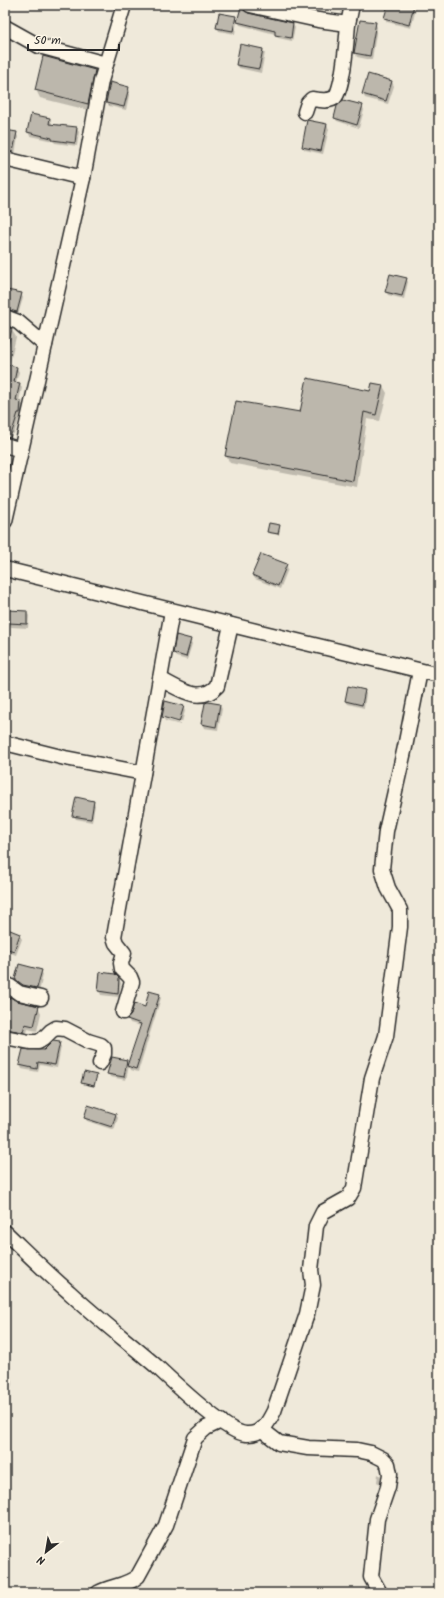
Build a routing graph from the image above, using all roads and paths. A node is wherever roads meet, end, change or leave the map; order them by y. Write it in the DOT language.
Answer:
graph roads {
  1 [pos="124,5"];
  2 [pos="250,5"];
  3 [pos="352,5"];
  4 [pos="348,24"];
  5 [pos="5,27"];
  6 [pos="106,64"];
  7 [pos="305,112"];
  8 [pos="5,159"];
  9 [pos="83,178"];
  10 [pos="5,317"];
  11 [pos="45,345"];
  12 [pos="5,445"];
  13 [pos="21,450"];
  14 [pos="5,520"];
  15 [pos="5,569"];
  16 [pos="172,610"];
  17 [pos="231,625"];
  18 [pos="420,671"];
  19 [pos="439,675"];
  20 [pos="160,679"];
  21 [pos="5,744"];
  22 [pos="143,773"];
  23 [pos="5,983"];
  24 [pos="41,998"];
  25 [pos="124,1012"];
  26 [pos="5,1037"];
  27 [pos="100,1063"];
  28 [pos="5,1232"];
  29 [pos="221,1421"];
  30 [pos="261,1429"];
  31 [pos="98,1593"];
  32 [pos="380,1593"];
  1 -- 6 [label="street"];
  2 -- 4 [label="street"];
  3 -- 4 [label="street"];
  4 -- 7 [label="street"];
  5 -- 6 [label="street"];
  6 -- 9 [label="street"];
  8 -- 9 [label="street"];
  9 -- 11 [label="street"];
  10 -- 11 [label="street"];
  11 -- 13 [label="street"];
  12 -- 13 [label="street"];
  13 -- 14 [label="street"];
  15 -- 16 [label="street"];
  16 -- 17 [label="street"];
  16 -- 20 [label="street"];
  17 -- 18 [label="street"];
  17 -- 20 [label="street"];
  18 -- 19 [label="street"];
  18 -- 30 [label="street"];
  20 -- 22 [label="street"];
  21 -- 22 [label="street"];
  22 -- 25 [label="street"];
  23 -- 24 [label="street"];
  26 -- 27 [label="street"];
  28 -- 29 [label="street"];
  29 -- 30 [label="street"];
  29 -- 31 [label="street"];
  30 -- 32 [label="street"];
}
